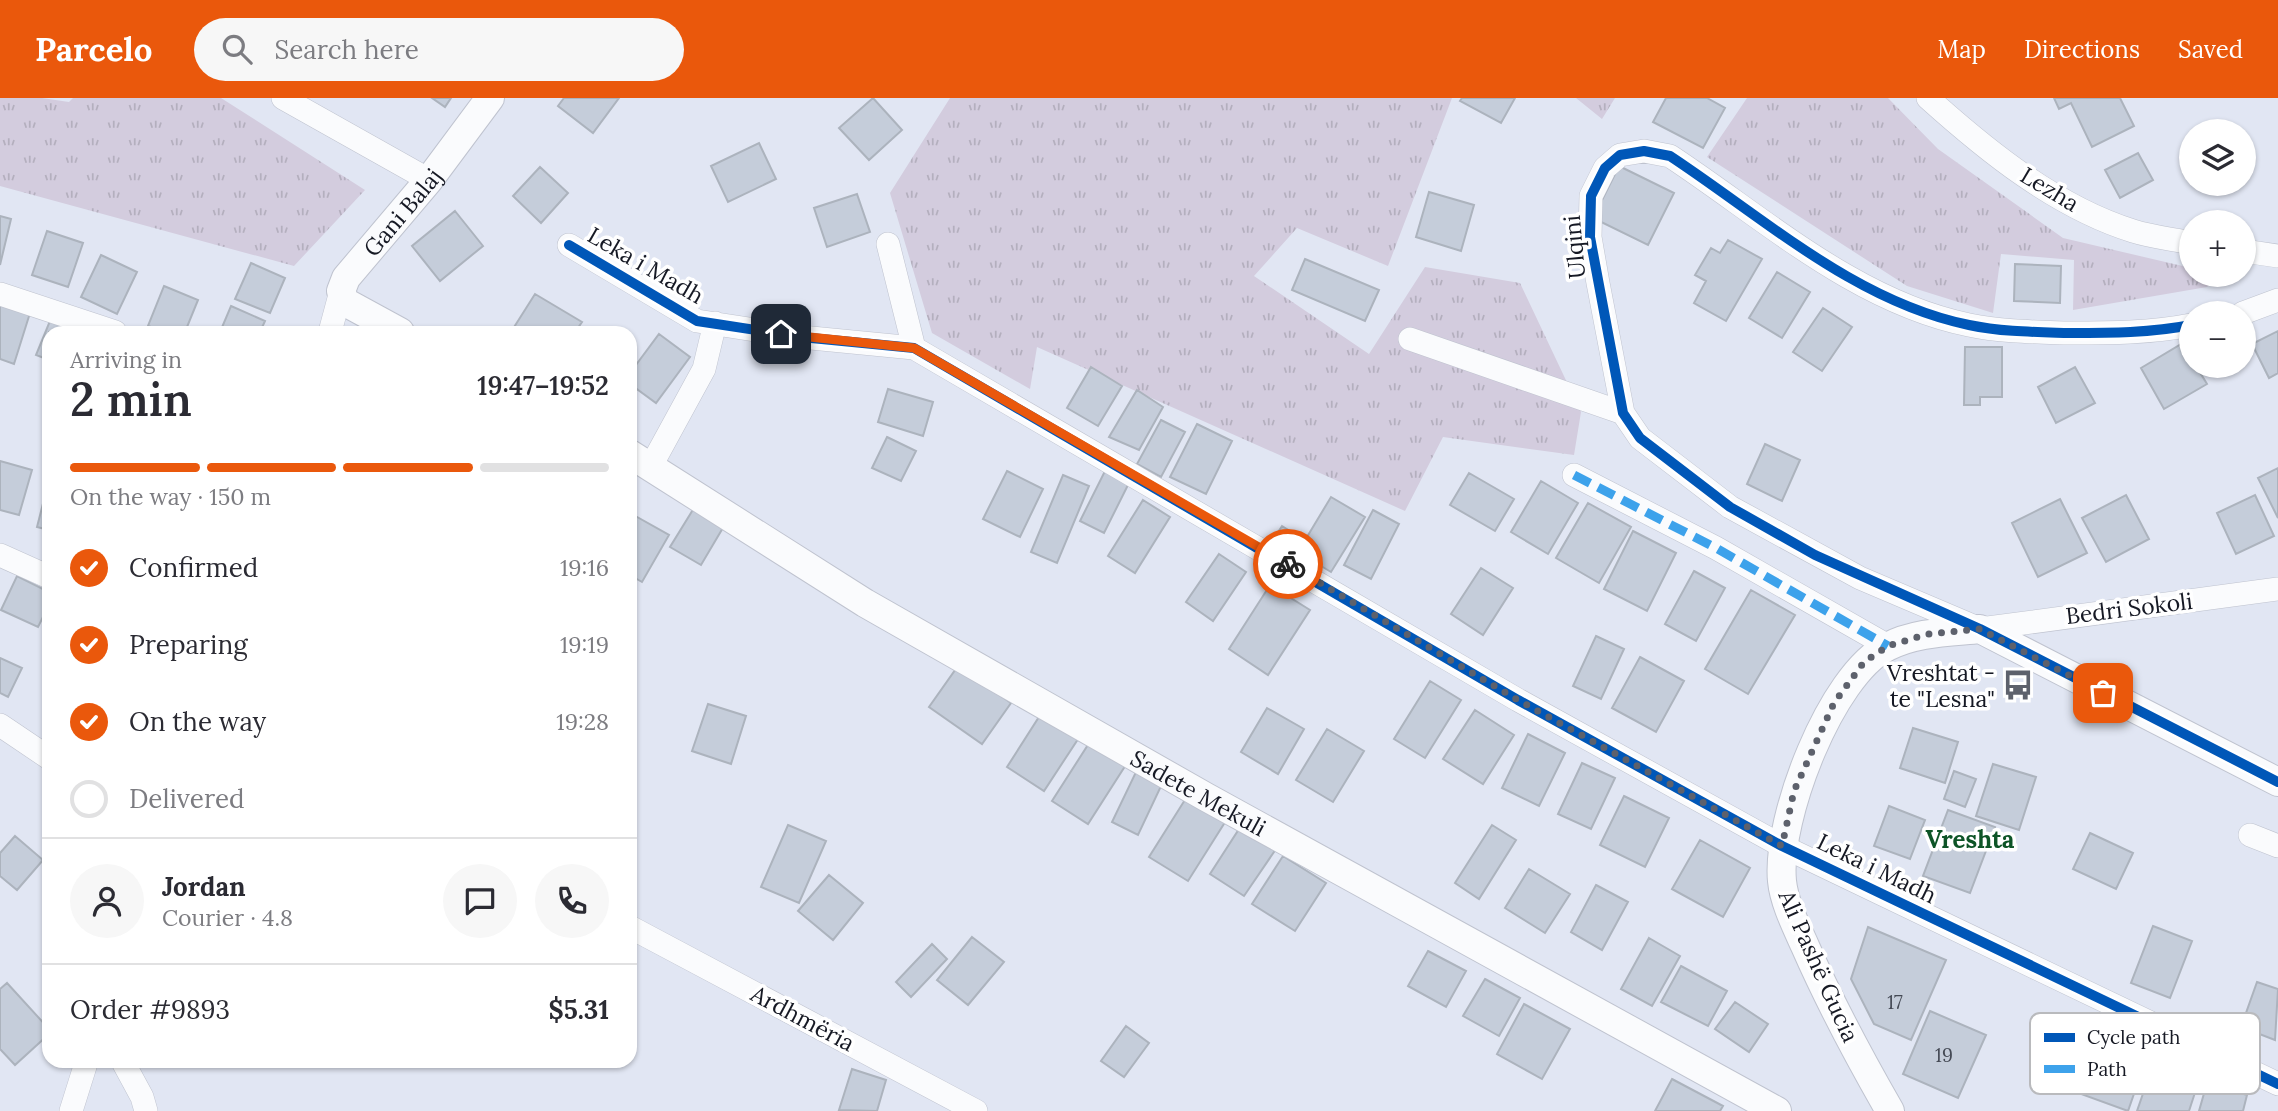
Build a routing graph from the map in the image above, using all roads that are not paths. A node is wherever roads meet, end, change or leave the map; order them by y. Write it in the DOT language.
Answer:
graph roads {
  1 [pos="283,98"];
  2 [pos="490,98"];
  3 [pos="1928,98"];
  4 [pos="429,180"];
  5 [pos="2179,241"];
  6 [pos="888,244"];
  7 [pos="569,245"];
  8 [pos="2256,254"];
  9 [pos="2275,258"];
  10 [pos="341,291"];
  11 [pos="0,294"];
  12 [pos="2278,300"];
  13 [pos="2256,308"];
  14 [pos="715,323"];
  15 [pos="92,326"];
  16 [pos="332,326"];
  17 [pos="389,326"];
  18 [pos="2179,326"];
  19 [pos="1410,339"];
  20 [pos="914,348"];
  21 [pos="1623,412"];
  22 [pos="641,460"];
  23 [pos="1574,475"];
  24 [pos="0,555"];
  25 [pos="42,574"];
  26 [pos="2278,589"];
  27 [pos="1980,629"];
  28 [pos="1888,646"];
  29 [pos="0,725"];
  30 [pos="42,753"];
  31 [pos="2278,782"];
  32 [pos="2250,835"];
  33 [pos="1782,846"];
  34 [pos="2278,846"];
  35 [pos="637,931"];
  36 [pos="2130,1013"];
  37 [pos="85,1068"];
  38 [pos="126,1068"];
  39 [pos="2260,1075"];
  40 [pos="2278,1084"];
  41 [pos="71,1111"];
  42 [pos="146,1111"];
  43 [pos="976,1111"];
  44 [pos="1777,1111"];
  45 [pos="1890,1111"];
  1 -- 4 [label="street"];
  2 -- 4 [label="street, Gani Balaj"];
  3 -- 5 [label="street, Lezha"];
  4 -- 10 [label="street, Gani Balaj"];
  6 -- 20 [label="street"];
  7 -- 14 [label="street, Leka i Madh"];
  8 -- 9 [label="street"];
  10 -- 16 [label="street, Gani Balaj"];
  10 -- 17 [label="street"];
  11 -- 15 [label="street"];
  12 -- 13 [label="street"];
  14 -- 20 [label="street, Leka i Madh"];
  14 -- 22 [label="street, Leka i Madh"];
  18 -- 21 [label="street, Ulqini"];
  19 -- 21 [label="street"];
  20 -- 33 [label="street, Leka i Madh"];
  21 -- 27 [label="street, Ulqini"];
  22 -- 44 [label="street, Sadete Mekuli"];
  23 -- 28 [label="street"];
  24 -- 25 [label="street"];
  26 -- 27 [label="street, Bedri Sokoli"];
  27 -- 28 [label="street, Ali Pashë Gucia"];
  27 -- 31 [label="street"];
  28 -- 33 [label="street, Ali Pashë Gucia"];
  29 -- 30 [label="street"];
  32 -- 34 [label="street"];
  33 -- 36 [label="street, Leka i Madh"];
  33 -- 45 [label="street, Ali Pashë Gucia"];
  35 -- 43 [label="street, Ardhmëria"];
  37 -- 41 [label="street"];
  38 -- 42 [label="street"];
  39 -- 40 [label="street, Leka i Madh"];
}
